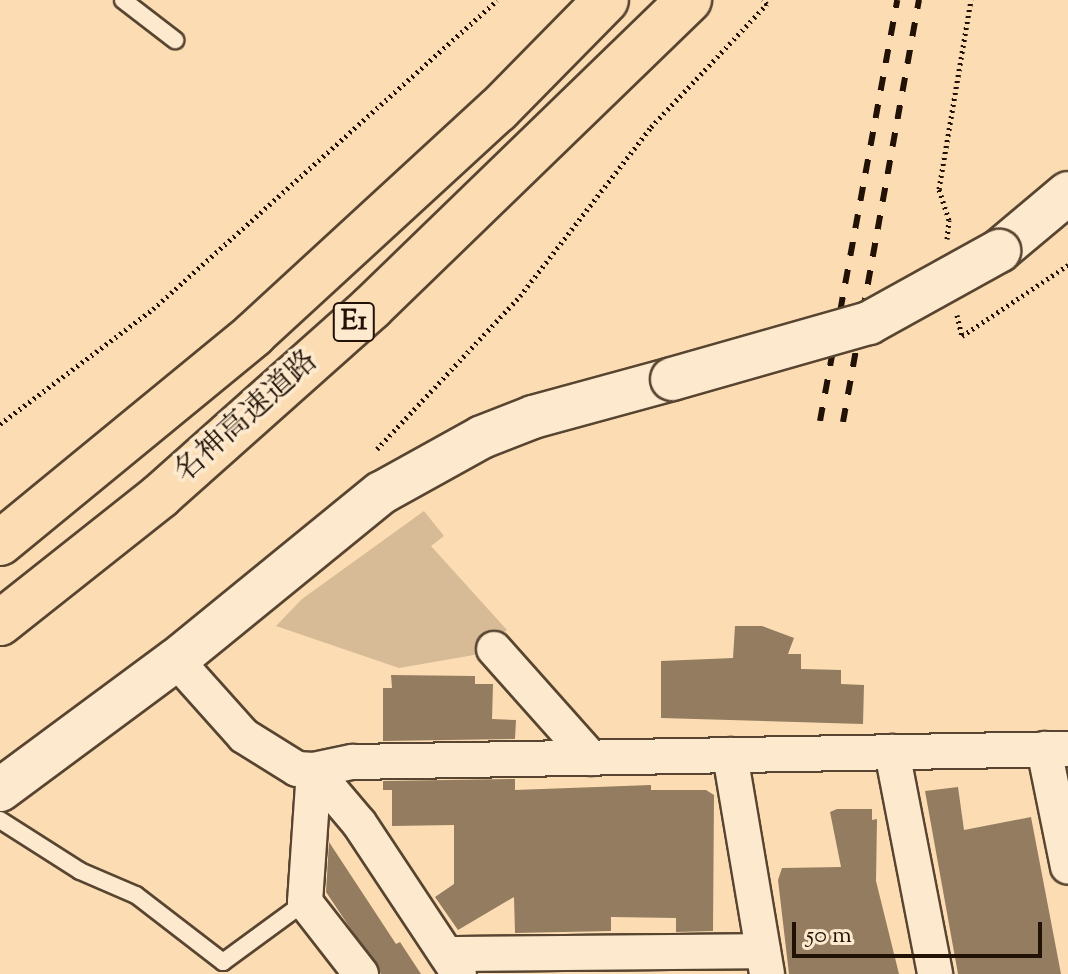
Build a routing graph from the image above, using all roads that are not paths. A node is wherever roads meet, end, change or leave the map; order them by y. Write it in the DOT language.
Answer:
graph roads {
  1 [pos="123,0"];
  2 [pos="606,0"];
  3 [pos="689,0"];
  4 [pos="175,40"];
  5 [pos="1068,193"];
  6 [pos="0,543"];
  7 [pos="0,623"];
  8 [pos="494,649"];
  9 [pos="176,660"];
  10 [pos="1056,749"];
  11 [pos="892,752"];
  12 [pos="730,755"];
  13 [pos="591,758"];
  14 [pos="314,770"];
  15 [pos="0,790"];
  16 [pos="0,820"];
  17 [pos="1068,867"];
  18 [pos="305,902"];
  19 [pos="765,962"];
  20 [pos="453,964"];
  21 [pos="361,974"];
  22 [pos="935,974"];
  1 -- 4 [label="lane"];
  2 -- 6 [label="highway, 名神高速道路 / E1"];
  3 -- 7 [label="highway, 名神高速道路 / E1"];
  5 -- 9 [label="street, bridge"];
  8 -- 13 [label="street"];
  9 -- 14 [label="street"];
  9 -- 15 [label="street"];
  10 -- 11 [label="street"];
  10 -- 17 [label="street"];
  11 -- 12 [label="street"];
  11 -- 22 [label="street"];
  12 -- 13 [label="street"];
  12 -- 19 [label="street"];
  13 -- 14 [label="street"];
  14 -- 18 [label="street"];
  14 -- 20 [label="street"];
  16 -- 18 [label="lane"];
  18 -- 21 [label="street"];
  19 -- 20 [label="street"];
}
